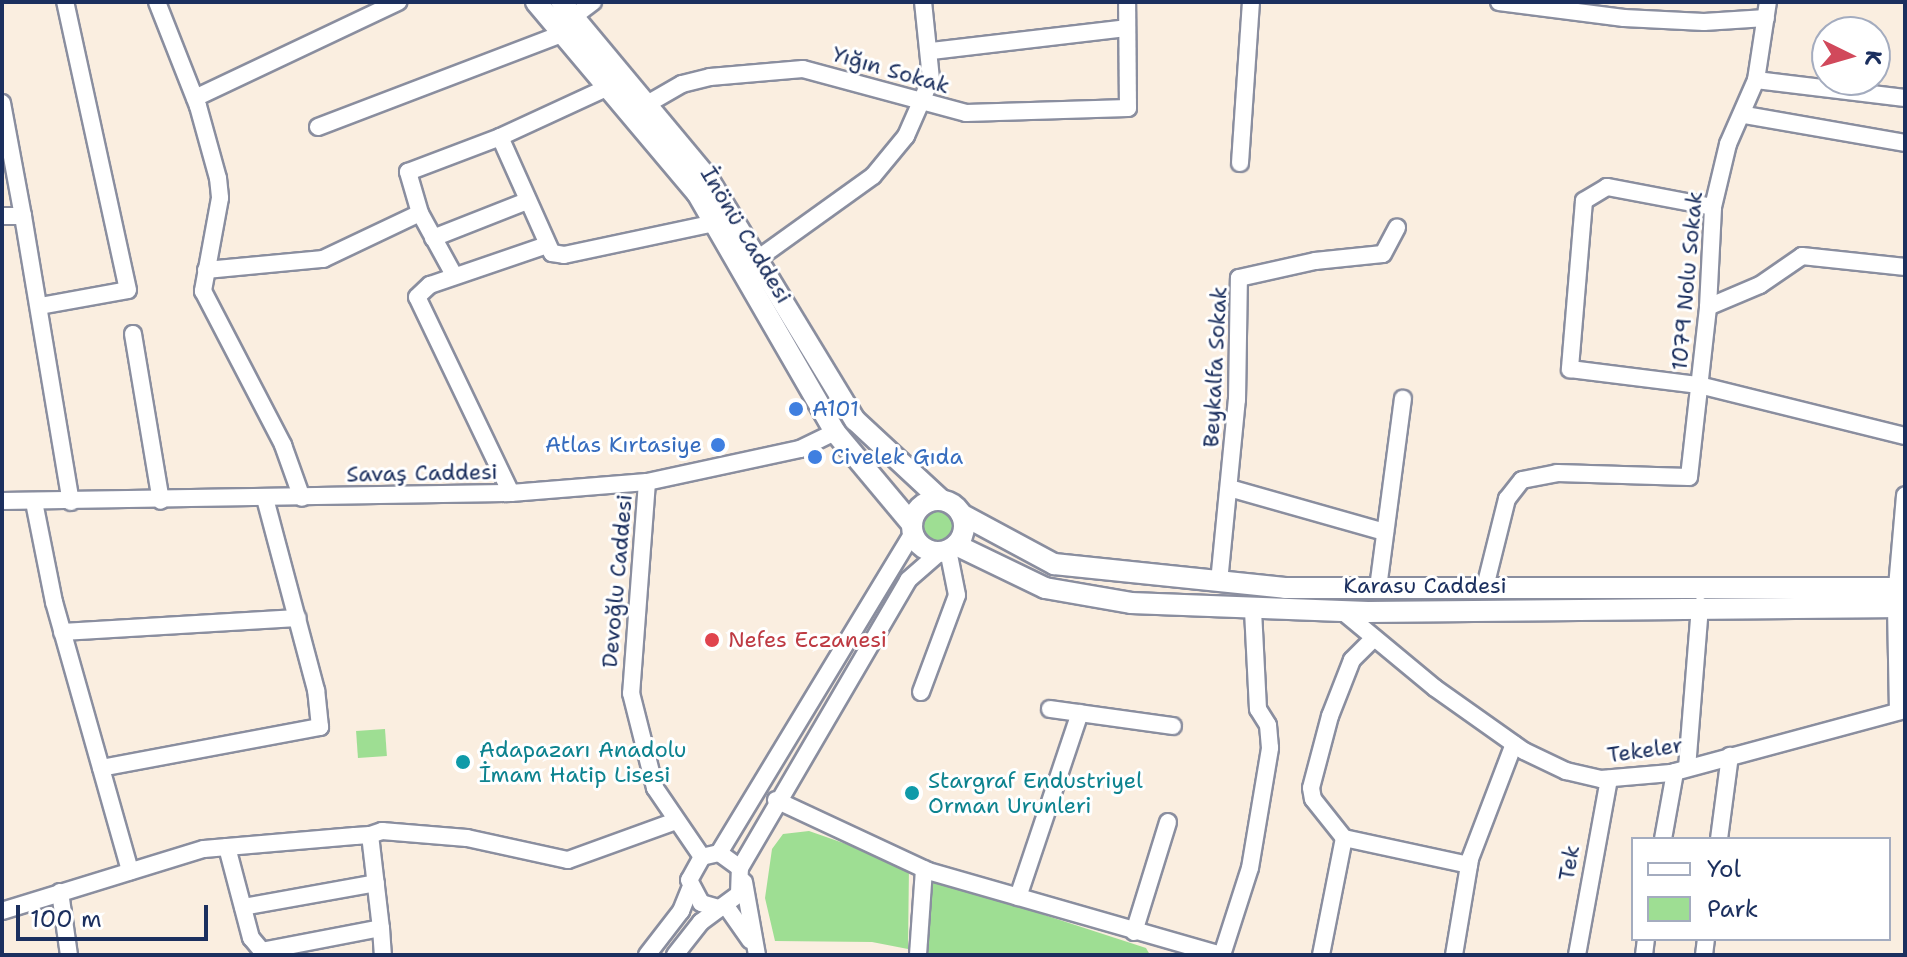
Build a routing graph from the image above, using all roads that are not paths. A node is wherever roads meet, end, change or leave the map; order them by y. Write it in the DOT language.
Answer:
graph roads {
  1 [pos="65,2"];
  2 [pos="157,2"];
  3 [pos="398,2"];
  4 [pos="536,2"];
  5 [pos="593,2"];
  6 [pos="923,2"];
  7 [pos="1127,2"];
  8 [pos="1251,2"];
  9 [pos="1499,2"];
  10 [pos="567,9"];
  11 [pos="1767,10"];
  12 [pos="1127,28"];
  13 [pos="559,35"];
  14 [pos="931,51"];
  15 [pos="1756,80"];
  16 [pos="606,88"];
  17 [pos="195,98"];
  18 [pos="1905,98"];
  19 [pos="922,102"];
  20 [pos="2,103"];
  21 [pos="649,103"];
  22 [pos="1745,115"];
  23 [pos="318,127"];
  24 [pos="500,137"];
  25 [pos="1905,143"];
  26 [pos="1240,163"];
  27 [pos="527,201"];
  28 [pos="1713,207"];
  29 [pos="420,213"];
  30 [pos="2,216"];
  31 [pos="23,216"];
  32 [pos="715,223"];
  33 [pos="1397,228"];
  34 [pos="433,238"];
  35 [pos="547,245"];
  36 [pos="756,260"];
  37 [pos="1905,267"];
  38 [pos="206,270"];
  39 [pos="454,275"];
  40 [pos="40,306"];
  41 [pos="1708,307"];
  42 [pos="133,334"];
  43 [pos="1699,385"];
  44 [pos="1403,399"];
  45 [pos="835,432"];
  46 [pos="1905,436"];
  47 [pos="647,482"];
  48 [pos="1229,488"];
  49 [pos="511,493"];
  50 [pos="1905,495"];
  51 [pos="265,498"];
  52 [pos="302,498"];
  53 [pos="941,500"];
  54 [pos="2,501"];
  55 [pos="161,501"];
  56 [pos="34,502"];
  57 [pos="71,502"];
  58 [pos="961,514"];
  59 [pos="913,528"];
  60 [pos="1385,532"];
  61 [pos="948,549"];
  62 [pos="1219,582"];
  63 [pos="1485,587"];
  64 [pos="1378,588"];
  65 [pos="1901,597"];
  66 [pos="1700,606"];
  67 [pos="1253,609"];
  68 [pos="1341,610"];
  69 [pos="298,618"];
  70 [pos="62,632"];
  71 [pos="1373,639"];
  72 [pos="921,692"];
  73 [pos="1050,709"];
  74 [pos="1902,710"];
  75 [pos="1080,713"];
  76 [pos="1173,726"];
  77 [pos="1514,744"];
  78 [pos="1730,756"];
  79 [pos="101,768"];
  80 [pos="1681,770"];
  81 [pos="1609,779"];
  82 [pos="776,800"];
  83 [pos="676,821"];
  84 [pos="1168,822"];
  85 [pos="370,835"];
  86 [pos="1664,837"];
  87 [pos="1719,837"];
  88 [pos="1344,838"];
  89 [pos="227,847"];
  90 [pos="719,853"];
  91 [pos="702,857"];
  92 [pos="1469,865"];
  93 [pos="924,869"];
  94 [pos="130,871"];
  95 [pos="741,872"];
  96 [pos="376,883"];
  97 [pos="690,889"];
  98 [pos="60,892"];
  99 [pos="1018,897"];
  100 [pos="243,907"];
  101 [pos="722,907"];
  102 [pos="2,911"];
  103 [pos="381,928"];
  104 [pos="1134,932"];
  105 [pos="1172,949"];
  106 [pos="757,954"];
  107 [pos="69,955"];
  108 [pos="383,955"];
  109 [pos="647,955"];
  110 [pos="675,955"];
  111 [pos="918,955"];
  112 [pos="1221,955"];
  113 [pos="1321,955"];
  114 [pos="1454,955"];
  115 [pos="1577,955"];
  1 -- 40 [label="street"];
  2 -- 17 [label="street"];
  3 -- 17 [label="street"];
  4 -- 13 [label="main road, İnönü Caddesi"];
  5 -- 10 [label="street"];
  6 -- 14 [label="street"];
  7 -- 12 [label="street"];
  8 -- 26 [label="street"];
  9 -- 11 [label="street"];
  10 -- 21 [label="main road, İnönü Caddesi"];
  11 -- 15 [label="street, 1079 Nolu Sokak"];
  12 -- 14 [label="street"];
  12 -- 19 [label="street, Yığın Sokak"];
  13 -- 16 [label="main road, İnönü Caddesi"];
  13 -- 23 [label="street"];
  14 -- 19 [label="street"];
  15 -- 18 [label="street"];
  15 -- 22 [label="street, 1079 Nolu Sokak"];
  16 -- 24 [label="street"];
  16 -- 32 [label="main road, İnönü Caddesi"];
  17 -- 38 [label="street"];
  19 -- 21 [label="street, Yığın Sokak"];
  19 -- 36 [label="street"];
  20 -- 31 [label="street"];
  21 -- 36 [label="main road, İnönü Caddesi"];
  22 -- 25 [label="street"];
  22 -- 28 [label="street, 1079 Nolu Sokak"];
  24 -- 27 [label="street"];
  24 -- 29 [label="street"];
  27 -- 34 [label="street"];
  27 -- 35 [label="street"];
  28 -- 41 [label="street, 1079 Nolu Sokak"];
  28 -- 43 [label="street"];
  29 -- 34 [label="street"];
  29 -- 38 [label="street"];
  30 -- 31 [label="street"];
  31 -- 40 [label="street"];
  32 -- 35 [label="street"];
  32 -- 45 [label="main road, İnönü Caddesi"];
  33 -- 48 [label="street, Beykalfa Sokak"];
  34 -- 39 [label="street"];
  35 -- 39 [label="street"];
  36 -- 53 [label="main road, İnönü Caddesi"];
  37 -- 41 [label="street"];
  38 -- 52 [label="street"];
  39 -- 49 [label="street"];
  40 -- 57 [label="street"];
  41 -- 43 [label="street, 1079 Nolu Sokak"];
  42 -- 55 [label="street"];
  43 -- 46 [label="street"];
  43 -- 63 [label="street, 1079 Nolu Sokak"];
  44 -- 60 [label="street"];
  45 -- 47 [label="street, Savaş Caddesi"];
  45 -- 59 [label="main road"];
  47 -- 49 [label="street, Savaş Caddesi"];
  47 -- 83 [label="street, Devoğlu Caddesi"];
  48 -- 60 [label="street"];
  48 -- 62 [label="street, Beykalfa Sokak"];
  49 -- 52 [label="street, Savaş Caddesi"];
  50 -- 65 [label="street"];
  51 -- 52 [label="street, Savaş Caddesi"];
  51 -- 55 [label="street, Savaş Caddesi"];
  51 -- 69 [label="street"];
  53 -- 58 [label="main road"];
  53 -- 59 [label="main road"];
  54 -- 56 [label="street, Savaş Caddesi"];
  55 -- 57 [label="street, Savaş Caddesi"];
  56 -- 57 [label="street, Savaş Caddesi"];
  56 -- 70 [label="street"];
  58 -- 61 [label="main road"];
  58 -- 62 [label="main road, Karasu Caddesi"];
  59 -- 61 [label="main road"];
  59 -- 90 [label="street"];
  60 -- 64 [label="street"];
  61 -- 67 [label="main road, Karasu Caddesi"];
  61 -- 72 [label="street"];
  61 -- 82 [label="street"];
  62 -- 64 [label="main road, Karasu Caddesi"];
  63 -- 64 [label="main road, Karasu Caddesi"];
  63 -- 65 [label="main road, Karasu Caddesi"];
  65 -- 66 [label="main road, Karasu Caddesi"];
  65 -- 74 [label="street"];
  66 -- 68 [label="main road, Karasu Caddesi"];
  66 -- 80 [label="street"];
  67 -- 68 [label="main road, Karasu Caddesi"];
  67 -- 112 [label="street"];
  68 -- 71 [label="street, Tekeler"];
  69 -- 70 [label="street"];
  69 -- 79 [label="street"];
  70 -- 79 [label="street"];
  71 -- 77 [label="street, Tekeler"];
  71 -- 88 [label="street"];
  73 -- 75 [label="street"];
  74 -- 78 [label="street, Tekeler"];
  75 -- 76 [label="street"];
  75 -- 99 [label="street"];
  77 -- 81 [label="street, Tekeler"];
  77 -- 92 [label="street"];
  78 -- 80 [label="street, Tekeler"];
  78 -- 87 [label="street"];
  79 -- 94 [label="street"];
  80 -- 81 [label="street, Tekeler"];
  80 -- 86 [label="street"];
  81 -- 115 [label="street, Tek"];
  82 -- 93 [label="street"];
  82 -- 95 [label="street"];
  83 -- 85 [label="street"];
  83 -- 91 [label="street, Devoğlu Caddesi"];
  84 -- 104 [label="street"];
  85 -- 89 [label="street"];
  85 -- 96 [label="street"];
  88 -- 92 [label="street"];
  88 -- 113 [label="street"];
  89 -- 94 [label="street"];
  89 -- 100 [label="street"];
  90 -- 91 [label="street"];
  90 -- 95 [label="street"];
  91 -- 97 [label="street"];
  92 -- 114 [label="street"];
  93 -- 99 [label="street"];
  93 -- 111 [label="street"];
  94 -- 98 [label="street"];
  95 -- 101 [label="street"];
  95 -- 106 [label="street"];
  96 -- 100 [label="street"];
  96 -- 103 [label="street"];
  97 -- 101 [label="street"];
  97 -- 109 [label="street"];
  98 -- 102 [label="street"];
  98 -- 107 [label="street"];
  99 -- 104 [label="street"];
  100 -- 103 [label="street"];
  101 -- 106 [label="street"];
  101 -- 110 [label="street"];
  103 -- 108 [label="street"];
  104 -- 105 [label="street"];
  105 -- 112 [label="street"];
}
